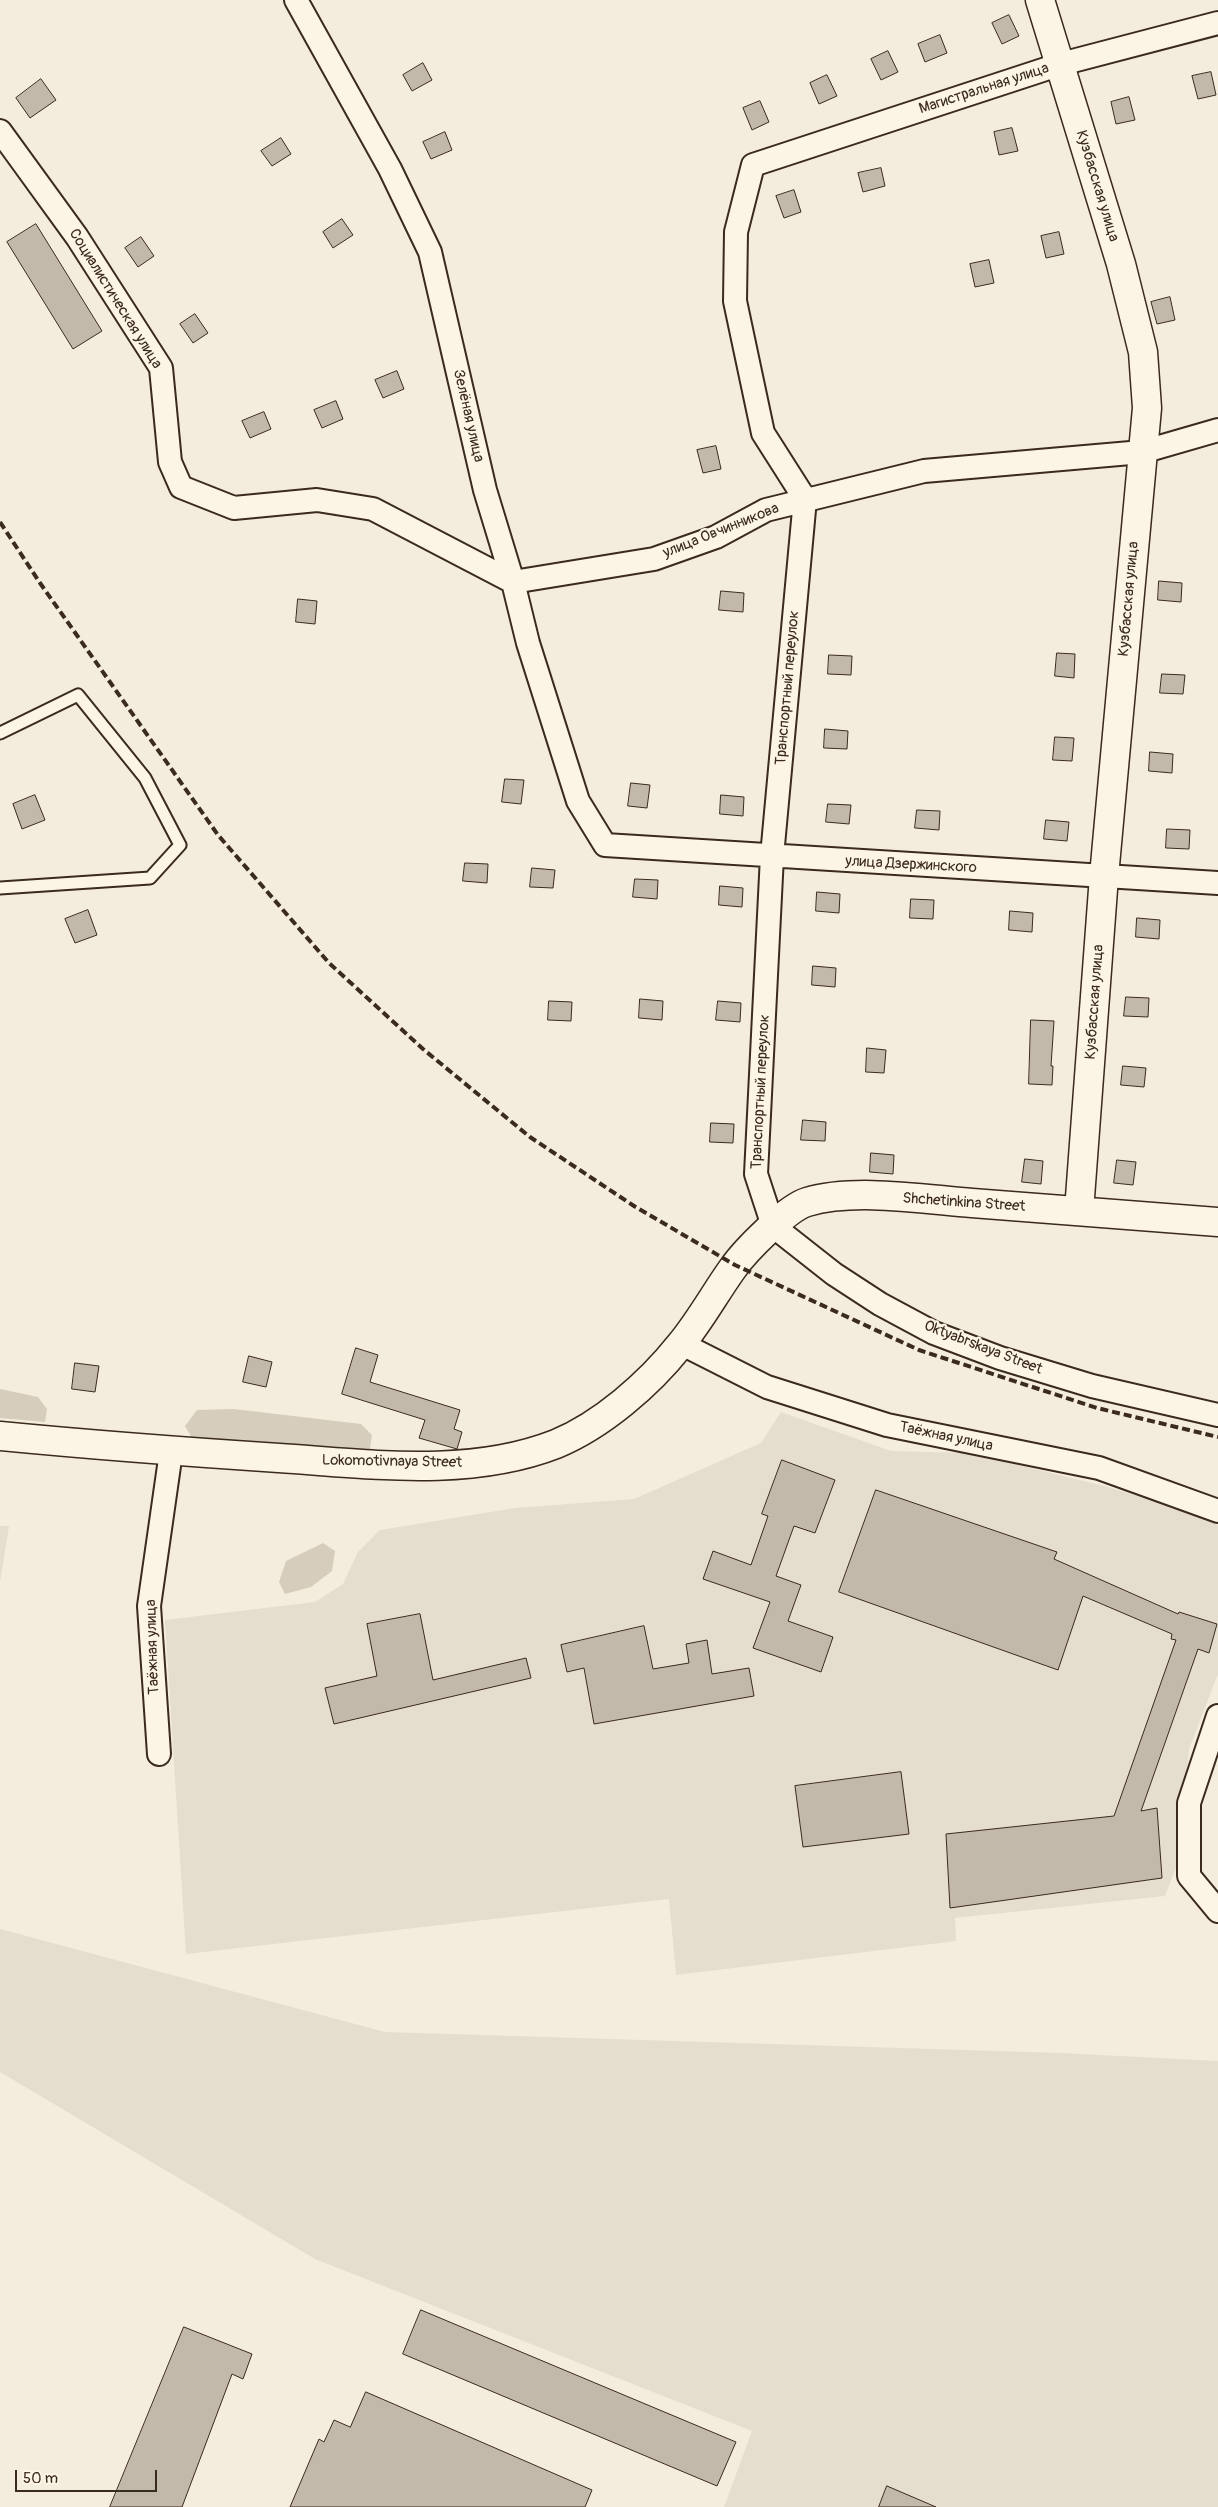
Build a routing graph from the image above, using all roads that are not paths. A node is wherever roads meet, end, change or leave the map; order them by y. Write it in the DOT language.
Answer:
graph roads {
  1 [pos="296,0"];
  2 [pos="1040,0"];
  3 [pos="1218,23"];
  4 [pos="1061,64"];
  5 [pos="0,131"];
  6 [pos="1218,430"];
  7 [pos="1142,452"];
  8 [pos="805,499"];
  9 [pos="513,582"];
  10 [pos="0,733"];
  11 [pos="605,845"];
  12 [pos="772,856"];
  13 [pos="1104,876"];
  14 [pos="1218,883"];
  15 [pos="0,888"];
  16 [pos="1078,1211"];
  17 [pos="1218,1222"];
  18 [pos="772,1226"];
  19 [pos="735,1265"];
  20 [pos="682,1344"];
  21 [pos="1218,1415"];
  22 [pos="0,1436"];
  23 [pos="171,1452"];
  24 [pos="1218,1511"];
  25 [pos="1218,1716"];
  26 [pos="159,1754"];
  27 [pos="1218,1911"];
  1 -- 9 [label="street, Зелёная улица"];
  2 -- 4 [label="street, Кузбасская улица"];
  3 -- 4 [label="street, Магистральная улица"];
  4 -- 7 [label="street, Кузбасская улица"];
  4 -- 8 [label="street, Магистральная улица"];
  5 -- 9 [label="street, Социалистическая улица"];
  6 -- 7 [label="street, улица Овчинникова"];
  7 -- 8 [label="street, улица Овчинникова"];
  7 -- 13 [label="street, Кузбасская улица"];
  8 -- 9 [label="street, улица Овчинникова"];
  8 -- 12 [label="street, Транспортный переулок"];
  9 -- 11 [label="street, Зелёная улица"];
  10 -- 15 [label="lane"];
  11 -- 12 [label="street, улица Дзержинского"];
  12 -- 13 [label="street, улица Дзержинского"];
  12 -- 18 [label="street, Транспортный переулок"];
  13 -- 14 [label="street, улица Дзержинского"];
  13 -- 16 [label="street, Кузбасская улица"];
  16 -- 17 [label="street, Shchetinkina Street"];
  16 -- 18 [label="street, Shchetinkina Street"];
  18 -- 19 [label="street, Shchetinkina Street"];
  18 -- 21 [label="street, Oktyabrskaya Street"];
  19 -- 20 [label="street, Lokomotivnaya Street"];
  20 -- 23 [label="street, Lokomotivnaya Street"];
  20 -- 24 [label="street, Таёжная улица"];
  22 -- 23 [label="street, Lokomotivnaya Street"];
  23 -- 26 [label="street, Таёжная улица"];
  25 -- 27 [label="street"];
}
